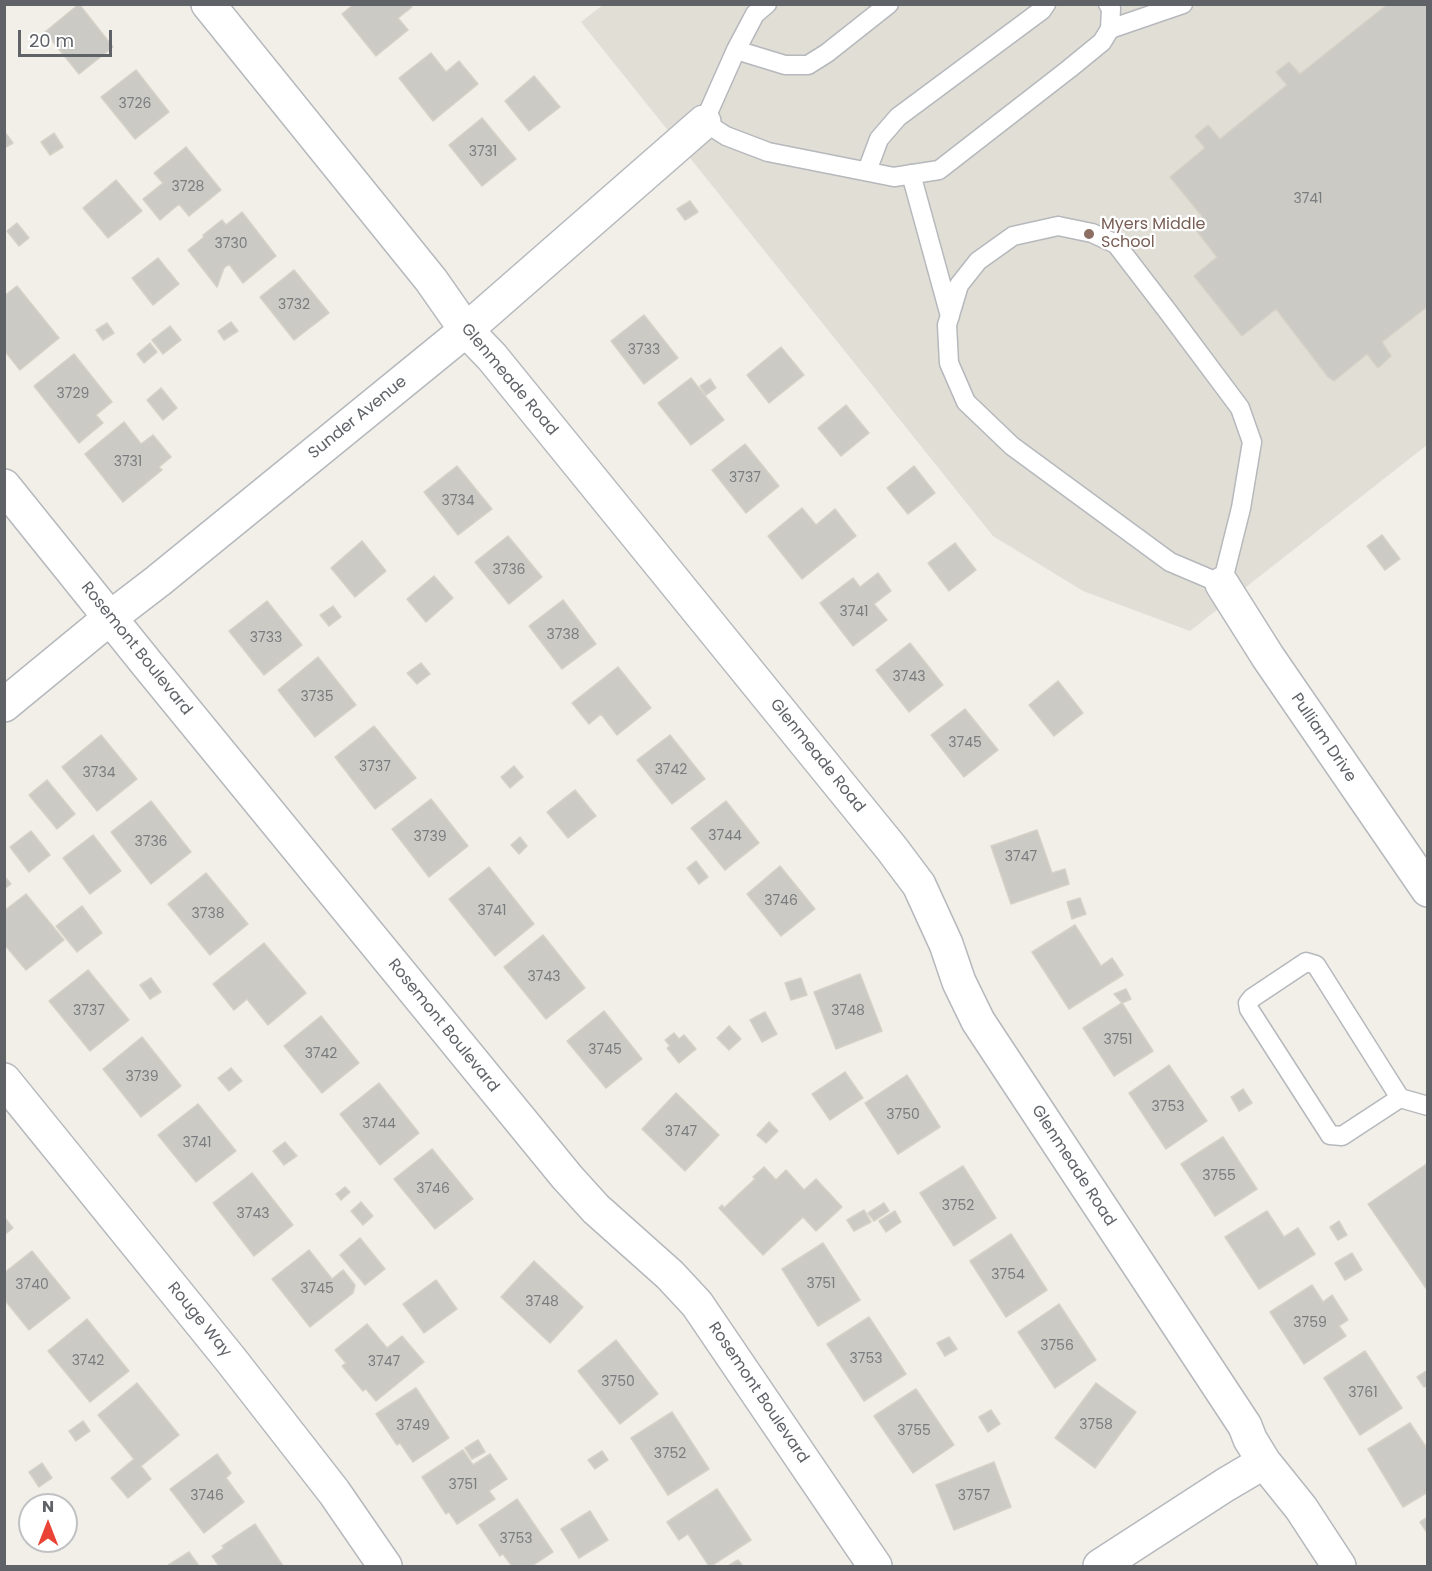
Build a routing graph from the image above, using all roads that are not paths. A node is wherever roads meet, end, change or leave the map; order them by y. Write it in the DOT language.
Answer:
graph roads {
  1 [pos="208,4"];
  2 [pos="767,4"];
  3 [pos="889,4"];
  4 [pos="1046,4"];
  5 [pos="1108,4"];
  6 [pos="1183,4"];
  7 [pos="1110,29"];
  8 [pos="736,50"];
  9 [pos="704,122"];
  10 [pos="867,171"];
  11 [pos="911,174"];
  12 [pos="950,316"];
  13 [pos="466,330"];
  14 [pos="4,486"];
  15 [pos="1222,584"];
  16 [pos="111,617"];
  17 [pos="4,705"];
  18 [pos="1428,890"];
  19 [pos="4,1080"];
  20 [pos="1401,1098"];
  21 [pos="1428,1106"];
  22 [pos="1264,1462"];
  23 [pos="385,1566"];
  24 [pos="875,1566"];
  25 [pos="1100,1566"];
  26 [pos="1339,1566"];
  1 -- 13 [label="street, Glenmeade Road"];
  2 -- 8 [label="lane"];
  3 -- 8 [label="lane"];
  4 -- 10 [label="lane"];
  5 -- 7 [label="lane"];
  6 -- 7 [label="lane"];
  7 -- 11 [label="lane"];
  8 -- 9 [label="lane"];
  9 -- 10 [label="lane"];
  9 -- 13 [label="street, Sunder Avenue"];
  10 -- 11 [label="lane"];
  11 -- 12 [label="lane"];
  12 -- 15 [label="lane"];
  12 -- 15 [label="lane"];
  13 -- 16 [label="street, Sunder Avenue"];
  13 -- 22 [label="street, Glenmeade Road"];
  14 -- 16 [label="street, Rosemont Boulevard"];
  15 -- 18 [label="street, Pulliam Drive"];
  16 -- 17 [label="street, Sunder Avenue"];
  16 -- 24 [label="street, Rosemont Boulevard"];
  19 -- 23 [label="street, Rouge Way"];
  20 -- 20 [label="lane"];
  20 -- 21 [label="lane"];
  22 -- 25 [label="street"];
  22 -- 26 [label="street, Glenmeade Road"];
}
